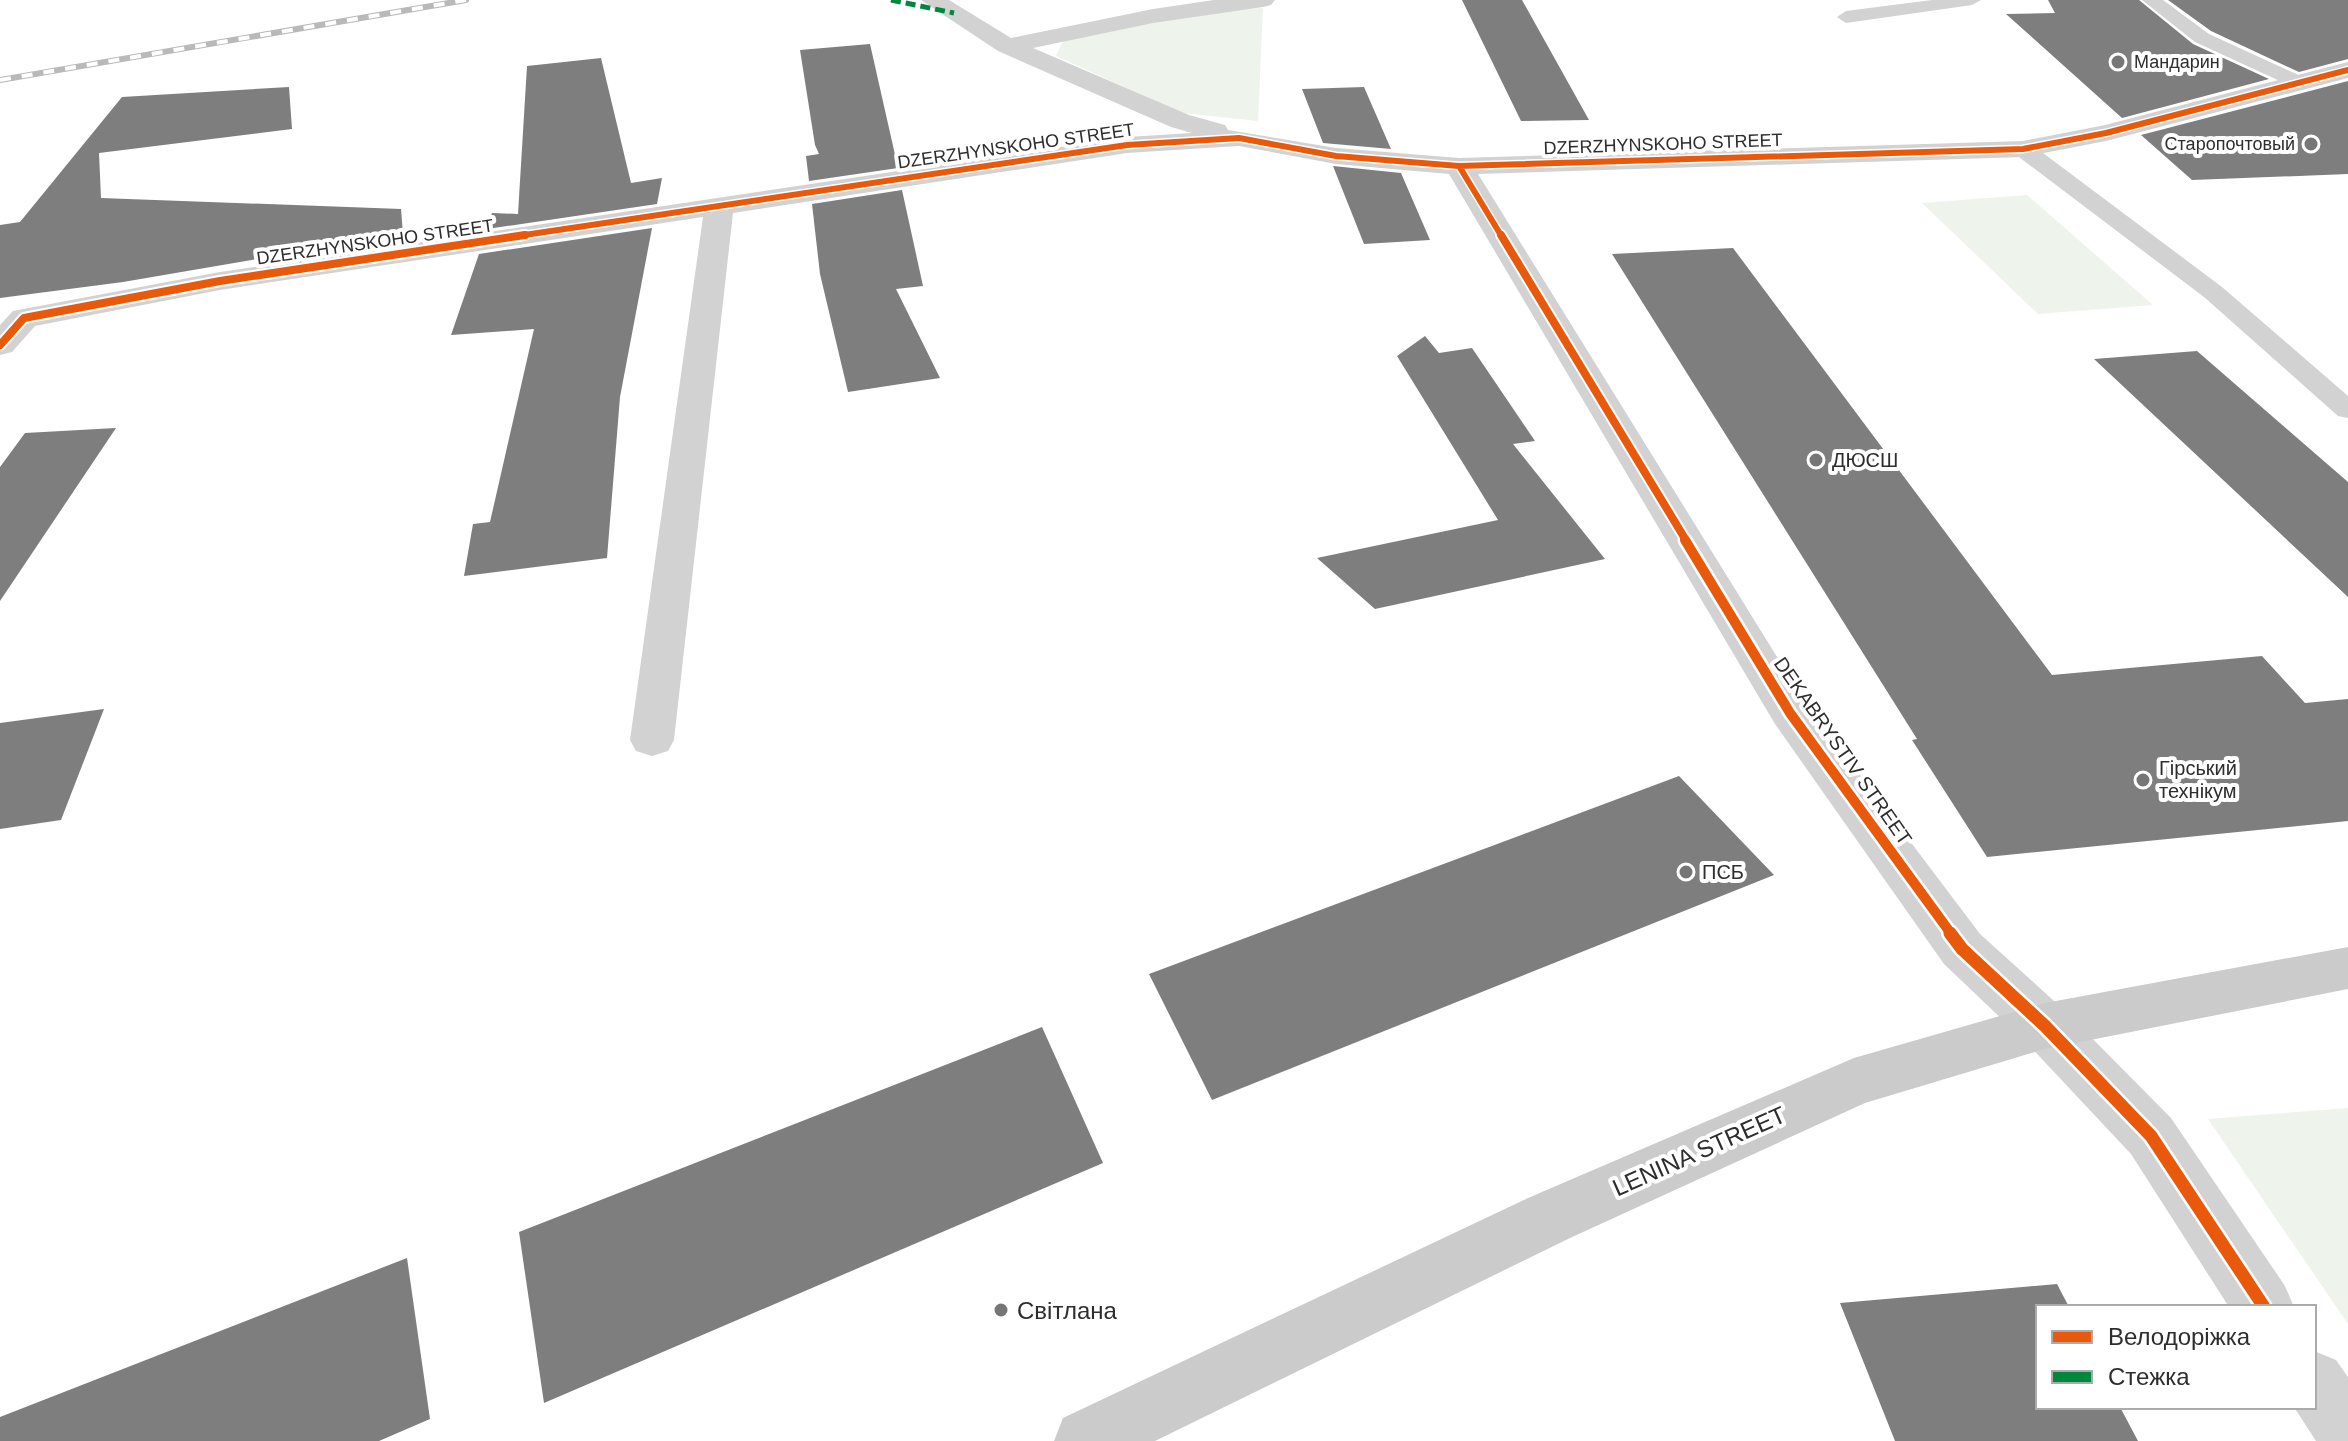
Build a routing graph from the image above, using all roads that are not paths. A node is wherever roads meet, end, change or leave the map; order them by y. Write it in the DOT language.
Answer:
graph roads {
  1 [pos="933,0"];
  2 [pos="1263,0"];
  3 [pos="1972,0"];
  4 [pos="2151,0"];
  5 [pos="1846,17"];
  6 [pos="1007,46"];
  7 [pos="2348,70"];
  8 [pos="2298,82"];
  9 [pos="1239,138"];
  10 [pos="2023,149"];
  11 [pos="1459,166"];
  12 [pos="719,207"];
  13 [pos="0,345"];
  14 [pos="2348,410"];
  15 [pos="652,740"];
  16 [pos="2348,968"];
  17 [pos="2045,1026"];
  18 [pos="2263,1305"];
  19 [pos="2316,1385"];
  20 [pos="2348,1433"];
  21 [pos="1086,1441"];
  1 -- 6 [label="street"];
  2 -- 6 [label="street"];
  3 -- 5 [label="lane"];
  4 -- 8 [label="lane"];
  6 -- 9 [label="street"];
  7 -- 8 [label="street, DZERZHYNSKOHO STREET"];
  8 -- 10 [label="street, DZERZHYNSKOHO STREET"];
  9 -- 11 [label="street, DZERZHYNSKOHO STREET"];
  9 -- 12 [label="street, DZERZHYNSKOHO STREET"];
  10 -- 11 [label="street, DZERZHYNSKOHO STREET"];
  10 -- 14 [label="lane"];
  11 -- 17 [label="street, DEKABRYSTIV STREET"];
  12 -- 13 [label="street, DZERZHYNSKOHO STREET"];
  12 -- 15 [label="street"];
  16 -- 17 [label="main road, LENINA STREET"];
  17 -- 18 [label="street, DEKABRYSTIV STREET"];
  17 -- 21 [label="main road, LENINA STREET"];
  19 -- 20 [label="street"];
}
